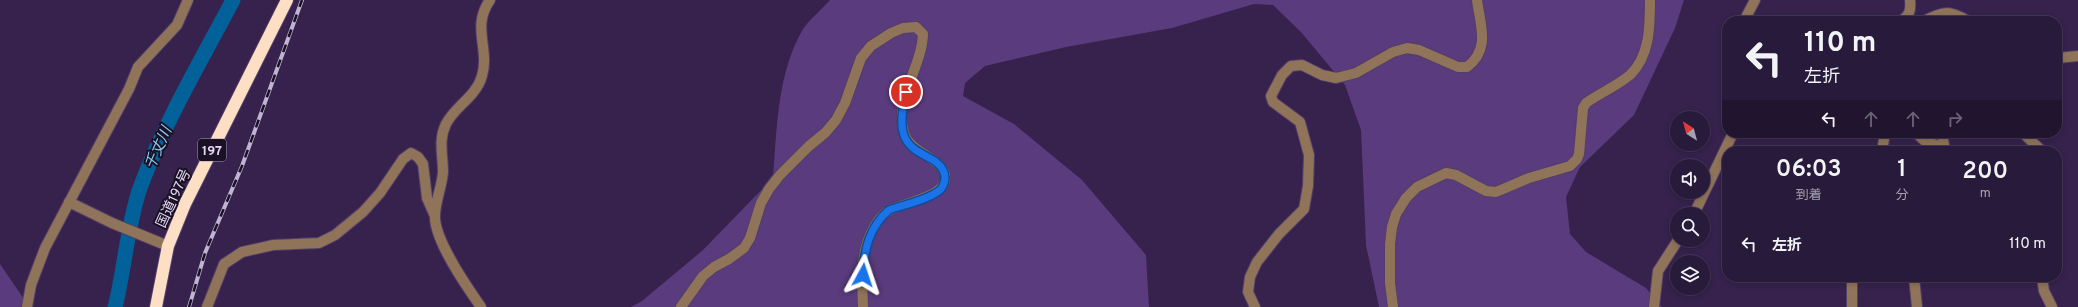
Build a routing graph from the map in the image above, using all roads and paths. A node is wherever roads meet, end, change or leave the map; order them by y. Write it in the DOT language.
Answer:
graph roads {
  1 [pos="188,0"];
  2 [pos="287,0"];
  3 [pos="490,0"];
  4 [pos="1477,0"];
  5 [pos="1650,0"];
  6 [pos="1755,0"];
  7 [pos="1910,0"];
  8 [pos="1747,16"];
  9 [pos="1908,16"];
  10 [pos="1933,16"];
  11 [pos="1959,16"];
  12 [pos="2078,56"];
  13 [pos="2062,58"];
  14 [pos="1922,138"];
  15 [pos="2028,138"];
  16 [pos="1937,146"];
  17 [pos="2037,146"];
  18 [pos="1722,156"];
  19 [pos="70,202"];
  20 [pos="1697,207"];
  21 [pos="435,216"];
  22 [pos="168,246"];
  23 [pos="1673,247"];
  24 [pos="1852,282"];
  25 [pos="1914,282"];
  26 [pos="2043,282"];
  27 [pos="27,307"];
  28 [pos="156,307"];
  29 [pos="207,307"];
  30 [pos="481,307"];
  31 [pos="682,307"];
  32 [pos="863,307"];
  33 [pos="1255,307"];
  34 [pos="1393,307"];
  35 [pos="1654,307"];
  36 [pos="1852,307"];
  37 [pos="1917,307"];
  38 [pos="2052,307"];
  1 -- 19 [label="street"];
  2 -- 22 [label="highway, 国道197号 / 197"];
  3 -- 21 [label="street"];
  4 -- 33 [label="street"];
  5 -- 34 [label="street"];
  6 -- 8 [label="street"];
  7 -- 9 [label="street"];
  10 -- 11 [label="street"];
  12 -- 13 [label="street"];
  14 -- 16 [label="street"];
  15 -- 17 [label="street"];
  18 -- 20 [label="street"];
  19 -- 22 [label="street"];
  19 -- 27 [label="street"];
  21 -- 29 [label="street"];
  21 -- 30 [label="street"];
  22 -- 28 [label="highway, 国道197号 / 197"];
  23 -- 35 [label="street"];
  24 -- 36 [label="street"];
  25 -- 37 [label="street"];
  26 -- 38 [label="street"];
  31 -- 32 [label="street"];
}
